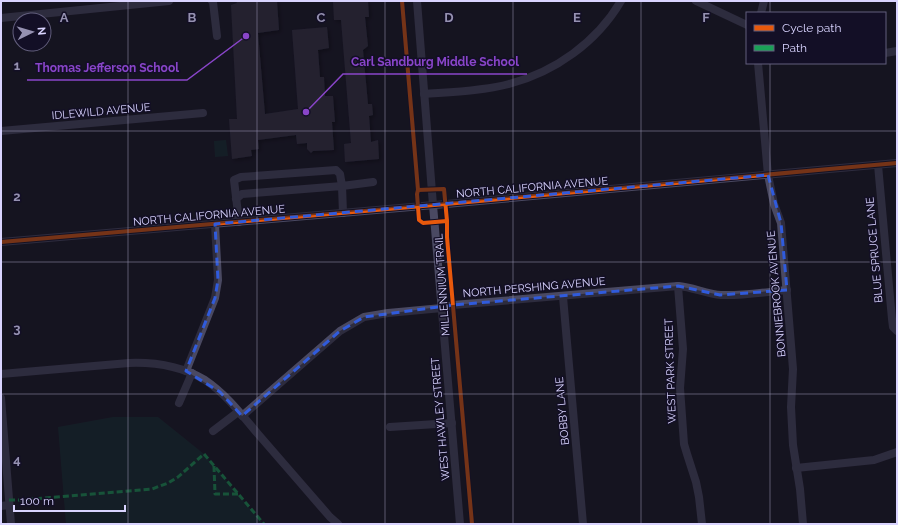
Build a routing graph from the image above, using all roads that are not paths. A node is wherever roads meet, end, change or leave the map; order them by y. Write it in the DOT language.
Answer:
graph roads {
  1 [pos="169,1"];
  2 [pos="212,1"];
  3 [pos="417,1"];
  4 [pos="621,1"];
  5 [pos="696,1"];
  6 [pos="764,1"];
  7 [pos="761,12"];
  8 [pos="1,18"];
  9 [pos="746,25"];
  10 [pos="217,36"];
  11 [pos="897,51"];
  12 [pos="886,52"];
  13 [pos="758,64"];
  14 [pos="424,94"];
  15 [pos="203,112"];
  16 [pos="1,131"];
  17 [pos="897,163"];
  18 [pos="878,165"];
  19 [pos="768,175"];
  20 [pos="373,182"];
  21 [pos="342,186"];
  22 [pos="236,199"];
  23 [pos="433,205"];
  24 [pos="343,213"];
  25 [pos="239,222"];
  26 [pos="215,224"];
  27 [pos="1,242"];
  28 [pos="678,286"];
  29 [pos="787,290"];
  30 [pos="563,297"];
  31 [pos="442,308"];
  32 [pos="897,331"];
  33 [pos="189,372"];
  34 [pos="1,374"];
  35 [pos="1,398"];
  36 [pos="179,403"];
  37 [pos="240,414"];
  38 [pos="452,423"];
  39 [pos="390,427"];
  40 [pos="213,431"];
  41 [pos="897,452"];
  42 [pos="796,468"];
  43 [pos="5,505"];
  44 [pos="11,524"];
  45 [pos="338,524"];
  46 [pos="460,524"];
  47 [pos="582,524"];
  48 [pos="702,524"];
  49 [pos="803,524"];
  1 -- 8 [label="street"];
  2 -- 10 [label="street"];
  3 -- 14 [label="street, WEST HAWLEY STREET"];
  4 -- 14 [label="street"];
  5 -- 9 [label="street"];
  6 -- 7 [label="street"];
  11 -- 12 [label="street"];
  13 -- 19 [label="street, BONNIEBROOK AVENUE"];
  14 -- 23 [label="street, WEST HAWLEY STREET"];
  15 -- 16 [label="street, IDLEWILD AVENUE"];
  17 -- 18 [label="street, NORTH CALIFORNIA AVENUE"];
  18 -- 19 [label="street, NORTH CALIFORNIA AVENUE"];
  18 -- 32 [label="street, BLUE SPRUCE LANE"];
  19 -- 23 [label="street, NORTH CALIFORNIA AVENUE"];
  19 -- 29 [label="street, BONNIEBROOK AVENUE"];
  20 -- 21 [label="street"];
  21 -- 22 [label="street"];
  21 -- 22 [label="street"];
  21 -- 24 [label="street"];
  22 -- 25 [label="street"];
  23 -- 24 [label="street, NORTH CALIFORNIA AVENUE"];
  23 -- 31 [label="street, WEST HAWLEY STREET"];
  24 -- 25 [label="street, NORTH CALIFORNIA AVENUE"];
  25 -- 26 [label="street, NORTH CALIFORNIA AVENUE"];
  26 -- 27 [label="street, NORTH CALIFORNIA AVENUE"];
  26 -- 33 [label="street"];
  28 -- 29 [label="street, NORTH PERSHING AVENUE"];
  28 -- 30 [label="street, NORTH PERSHING AVENUE"];
  28 -- 48 [label="street, WEST PARK STREET"];
  29 -- 42 [label="street, BONNIEBROOK AVENUE"];
  30 -- 31 [label="street, NORTH PERSHING AVENUE"];
  30 -- 47 [label="street, BOBBY LANE"];
  31 -- 37 [label="street, NORTH PERSHING AVENUE"];
  31 -- 38 [label="street, WEST HAWLEY STREET"];
  33 -- 34 [label="street"];
  33 -- 36 [label="street"];
  33 -- 37 [label="street"];
  35 -- 43 [label="street"];
  37 -- 40 [label="street, NORTH PERSHING AVENUE"];
  37 -- 45 [label="street"];
  38 -- 39 [label="street"];
  38 -- 46 [label="street, WEST HAWLEY STREET"];
  41 -- 42 [label="street"];
  42 -- 49 [label="street, BONNIEBROOK AVENUE"];
  43 -- 44 [label="street"];
}
